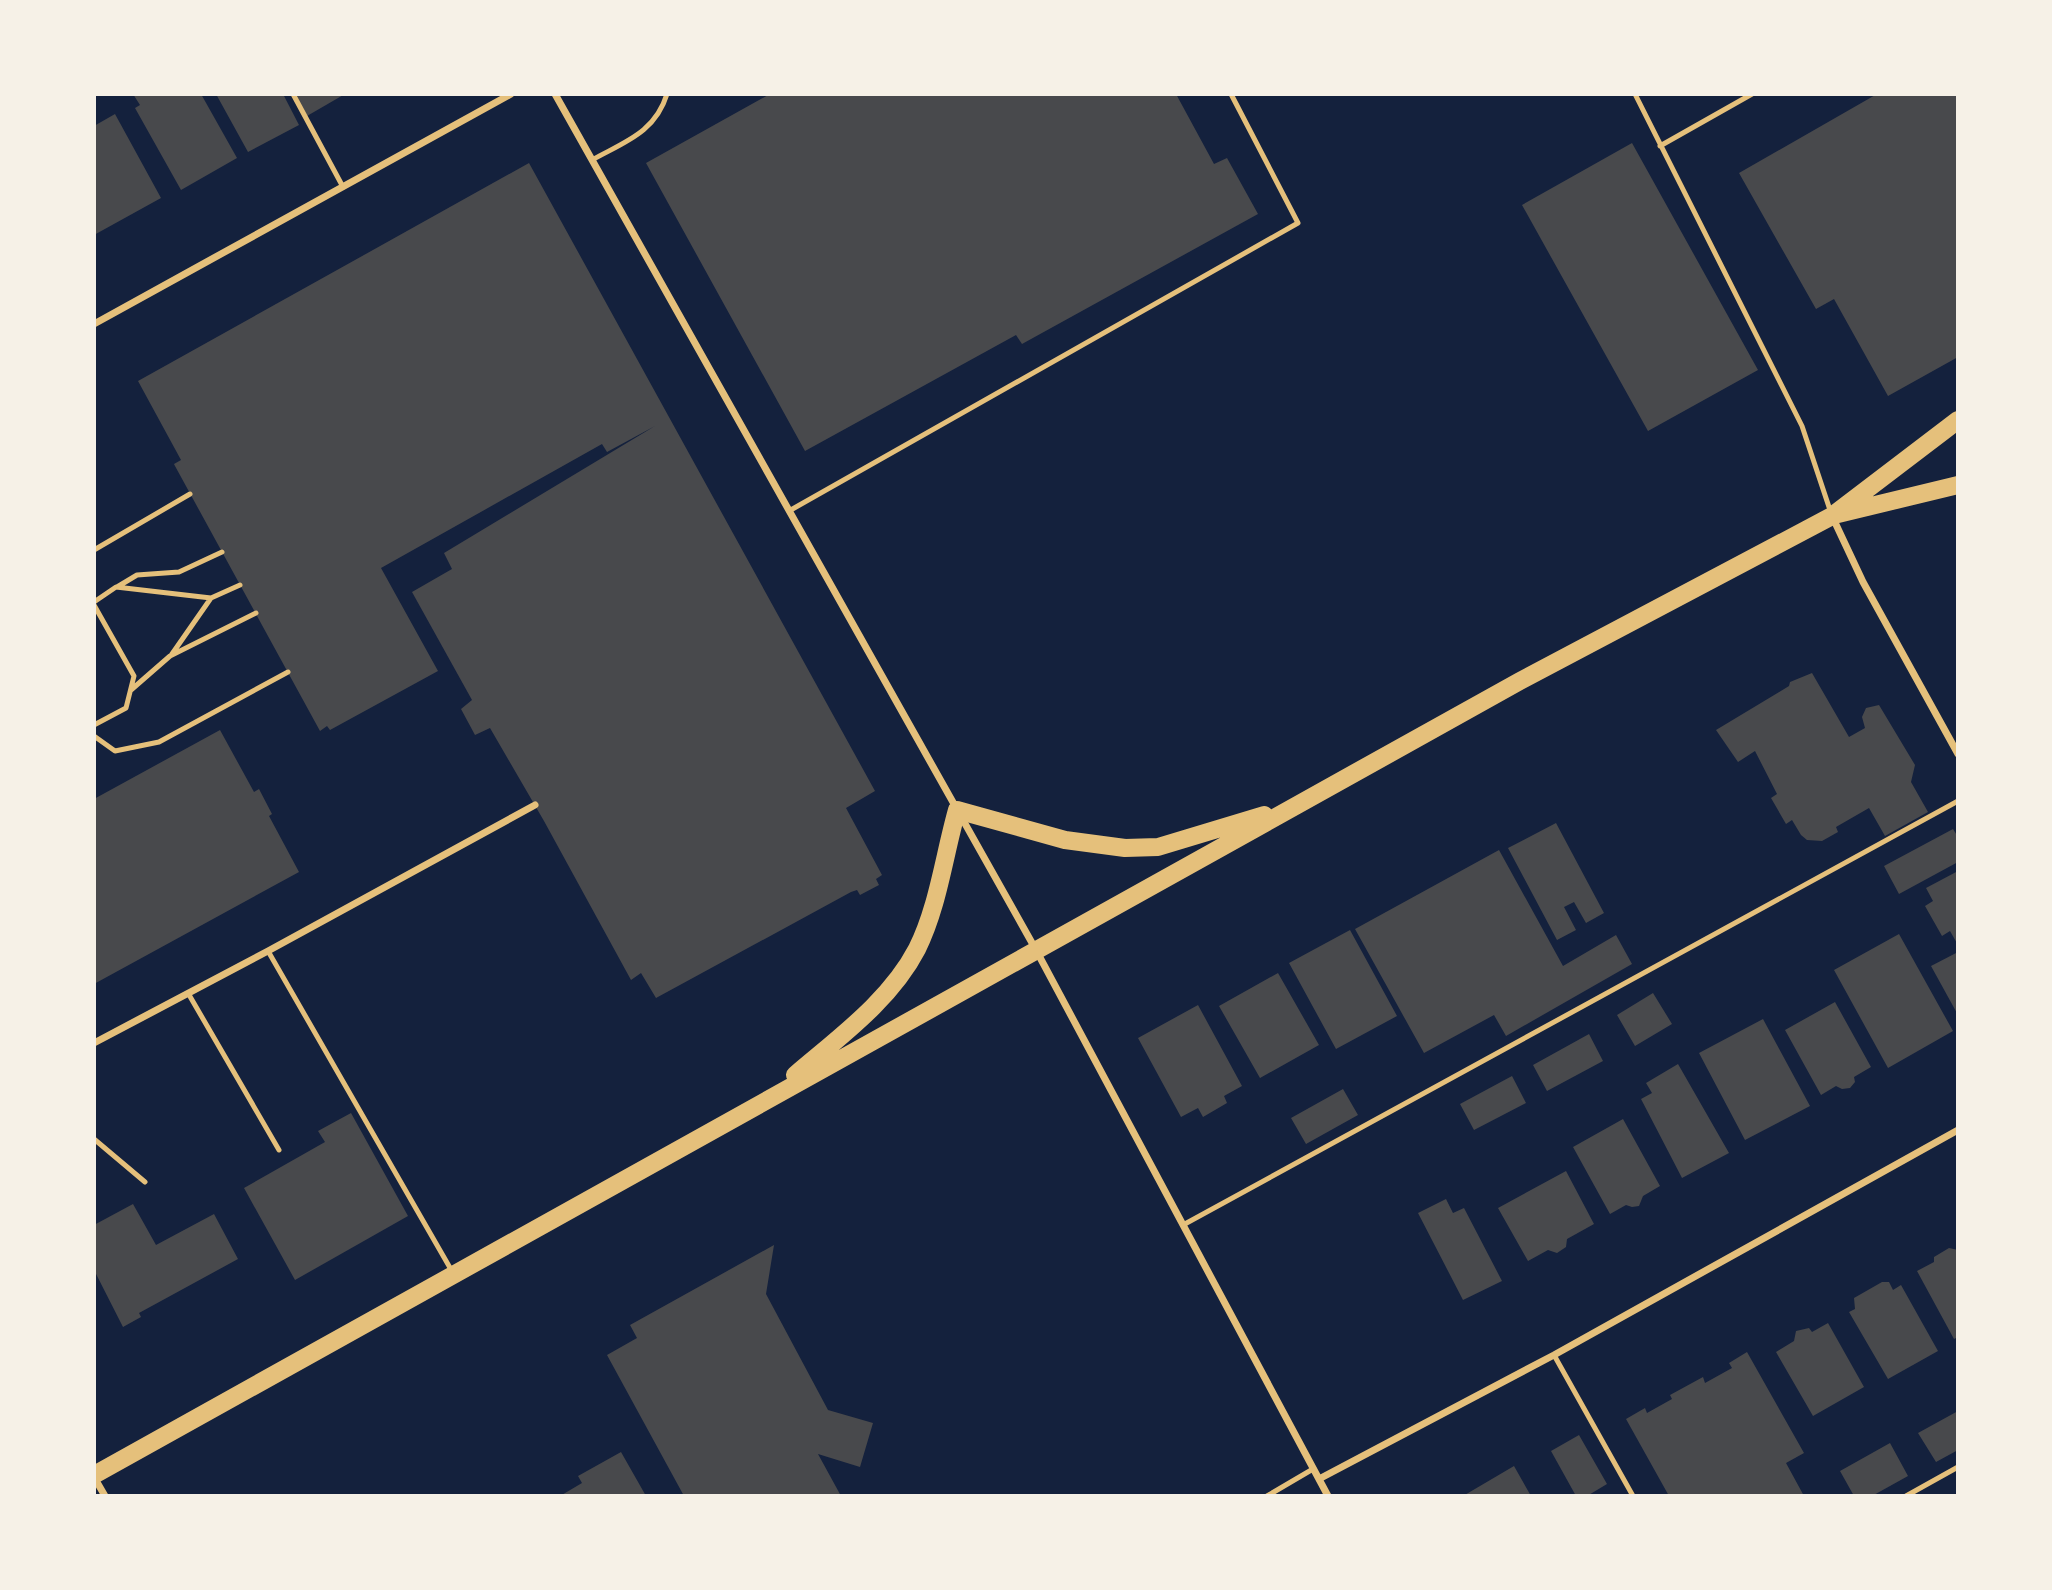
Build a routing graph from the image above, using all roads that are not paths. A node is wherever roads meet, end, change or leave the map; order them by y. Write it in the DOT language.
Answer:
graph roads {
  1 [pos="293,94"];
  2 [pos="511,94"];
  3 [pos="555,94"];
  4 [pos="667,94"];
  5 [pos="1231,94"];
  6 [pos="1635,94"];
  7 [pos="1752,94"];
  8 [pos="1660,146"];
  9 [pos="592,160"];
  10 [pos="343,187"];
  11 [pos="94,324"];
  12 [pos="1958,419"];
  13 [pos="1958,485"];
  14 [pos="190,494"];
  15 [pos="789,510"];
  16 [pos="1832,516"];
  17 [pos="94,550"];
  18 [pos="222,552"];
  19 [pos="240,585"];
  20 [pos="116,587"];
  21 [pos="211,598"];
  22 [pos="94,604"];
  23 [pos="256,613"];
  24 [pos="170,656"];
  25 [pos="288,671"];
  26 [pos="131,690"];
  27 [pos="94,725"];
  28 [pos="94,736"];
  29 [pos="1958,754"];
  30 [pos="1958,801"];
  31 [pos="535,805"];
  32 [pos="1297,805"];
  33 [pos="957,810"];
  34 [pos="1036,950"];
  35 [pos="268,951"];
  36 [pos="188,993"];
  37 [pos="94,1043"];
  38 [pos="765,1101"];
  39 [pos="1958,1130"];
  40 [pos="94,1139"];
  41 [pos="279,1150"];
  42 [pos="145,1182"];
  43 [pos="1183,1225"];
  44 [pos="453,1275"];
  45 [pos="1554,1355"];
  46 [pos="1958,1467"];
  47 [pos="1313,1469"];
  48 [pos="94,1476"];
  49 [pos="1319,1479"];
  50 [pos="105,1496"];
  51 [pos="1267,1496"];
  52 [pos="1328,1496"];
  53 [pos="1633,1496"];
  54 [pos="1906,1496"];
  1 -- 10 [label="lane"];
  2 -- 10 [label="street"];
  3 -- 9 [label="street"];
  4 -- 9 [label="lane"];
  5 -- 15 [label="lane"];
  6 -- 8 [label="lane"];
  7 -- 8 [label="lane"];
  8 -- 16 [label="lane"];
  9 -- 15 [label="street"];
  10 -- 11 [label="street"];
  12 -- 16 [label="main road"];
  13 -- 16 [label="main road"];
  14 -- 17 [label="lane"];
  15 -- 33 [label="street"];
  16 -- 29 [label="street"];
  16 -- 32 [label="main road"];
  18 -- 20 [label="lane"];
  19 -- 21 [label="lane"];
  20 -- 21 [label="lane"];
  20 -- 22 [label="lane"];
  21 -- 24 [label="lane"];
  22 -- 26 [label="lane"];
  23 -- 24 [label="lane"];
  24 -- 26 [label="lane"];
  25 -- 28 [label="lane"];
  26 -- 27 [label="lane"];
  30 -- 43 [label="lane"];
  31 -- 35 [label="street"];
  32 -- 33 [label="main road"];
  32 -- 34 [label="main road"];
  33 -- 34 [label="street"];
  33 -- 38 [label="main road"];
  34 -- 38 [label="main road"];
  34 -- 43 [label="street"];
  35 -- 36 [label="street"];
  35 -- 44 [label="lane"];
  36 -- 37 [label="street"];
  36 -- 41 [label="lane"];
  38 -- 44 [label="main road"];
  39 -- 45 [label="street"];
  40 -- 42 [label="lane"];
  43 -- 47 [label="street"];
  44 -- 48 [label="main road"];
  45 -- 49 [label="street"];
  45 -- 53 [label="lane"];
  46 -- 54 [label="lane"];
  47 -- 49 [label="street"];
  47 -- 51 [label="lane"];
  48 -- 50 [label="street"];
  49 -- 52 [label="street"];
}
